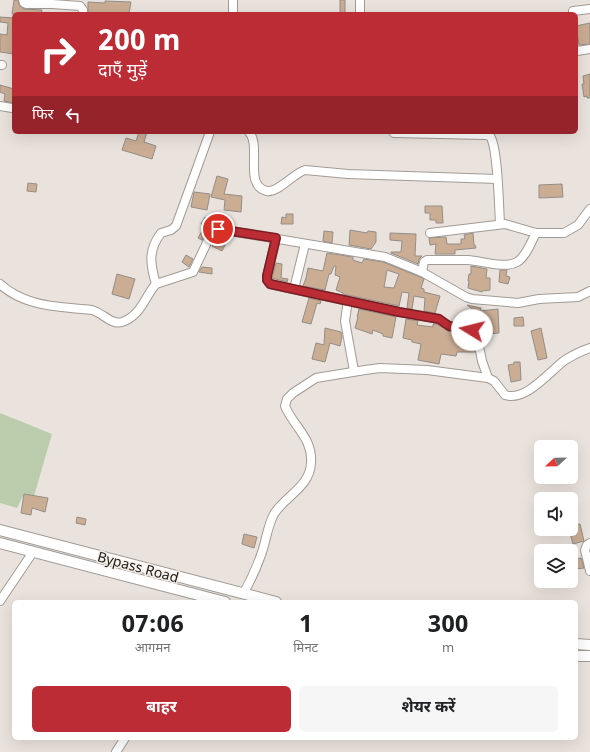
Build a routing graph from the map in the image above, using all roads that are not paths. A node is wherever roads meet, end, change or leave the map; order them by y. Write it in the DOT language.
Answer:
graph roads {
  1 [pos="23,0"];
  2 [pos="233,0"];
  3 [pos="360,0"];
  4 [pos="52,2"];
  5 [pos="590,9"];
  6 [pos="573,10"];
  7 [pos="83,12"];
  8 [pos="233,12"];
  9 [pos="360,12"];
  10 [pos="590,49"];
  11 [pos="578,51"];
  12 [pos="0,106"];
  13 [pos="12,108"];
  14 [pos="209,134"];
  15 [pos="250,134"];
  16 [pos="440,134"];
  17 [pos="497,179"];
  18 [pos="590,209"];
  19 [pos="500,224"];
  20 [pos="430,233"];
  21 [pos="536,233"];
  22 [pos="276,238"];
  23 [pos="305,244"];
  24 [pos="422,272"];
  25 [pos="0,284"];
  26 [pos="156,284"];
  27 [pos="294,289"];
  28 [pos="590,291"];
  29 [pos="348,300"];
  30 [pos="590,348"];
  31 [pos="354,371"];
  32 [pos="488,378"];
  33 [pos="0,530"];
  34 [pos="0,543"];
  35 [pos="590,543"];
  36 [pos="33,552"];
  37 [pos="590,571"];
  38 [pos="243,594"];
  39 [pos="217,600"];
  40 [pos="268,600"];
  41 [pos="0,601"];
  42 [pos="578,644"];
  43 [pos="590,645"];
  44 [pos="578,656"];
  45 [pos="590,656"];
  46 [pos="124,740"];
  47 [pos="116,752"];
  1 -- 4 [label="street"];
  2 -- 8 [label="street"];
  3 -- 9 [label="street"];
  4 -- 7 [label="street"];
  5 -- 6 [label="street"];
  10 -- 11 [label="street"];
  12 -- 13 [label="street"];
  14 -- 26 [label="street"];
  15 -- 17 [label="street"];
  16 -- 17 [label="street"];
  17 -- 19 [label="street"];
  18 -- 21 [label="street"];
  19 -- 20 [label="street"];
  19 -- 21 [label="street"];
  21 -- 24 [label="street"];
  22 -- 23 [label="street"];
  22 -- 26 [label="street"];
  22 -- 27 [label="street"];
  23 -- 24 [label="street"];
  23 -- 27 [label="street"];
  24 -- 28 [label="street"];
  25 -- 26 [label="street"];
  27 -- 29 [label="street"];
  29 -- 31 [label="street"];
  29 -- 32 [label="street"];
  30 -- 32 [label="street"];
  31 -- 32 [label="street"];
  31 -- 38 [label="street"];
  33 -- 38 [label="main road, Bypass Road"];
  34 -- 36 [label="main road, Bypass Road"];
  35 -- 37 [label="street"];
  36 -- 39 [label="main road, Bypass Road"];
  36 -- 41 [label="street"];
  38 -- 40 [label="main road, Bypass Road"];
  42 -- 43 [label="main road"];
  44 -- 45 [label="main road"];
  46 -- 47 [label="street"];
}
